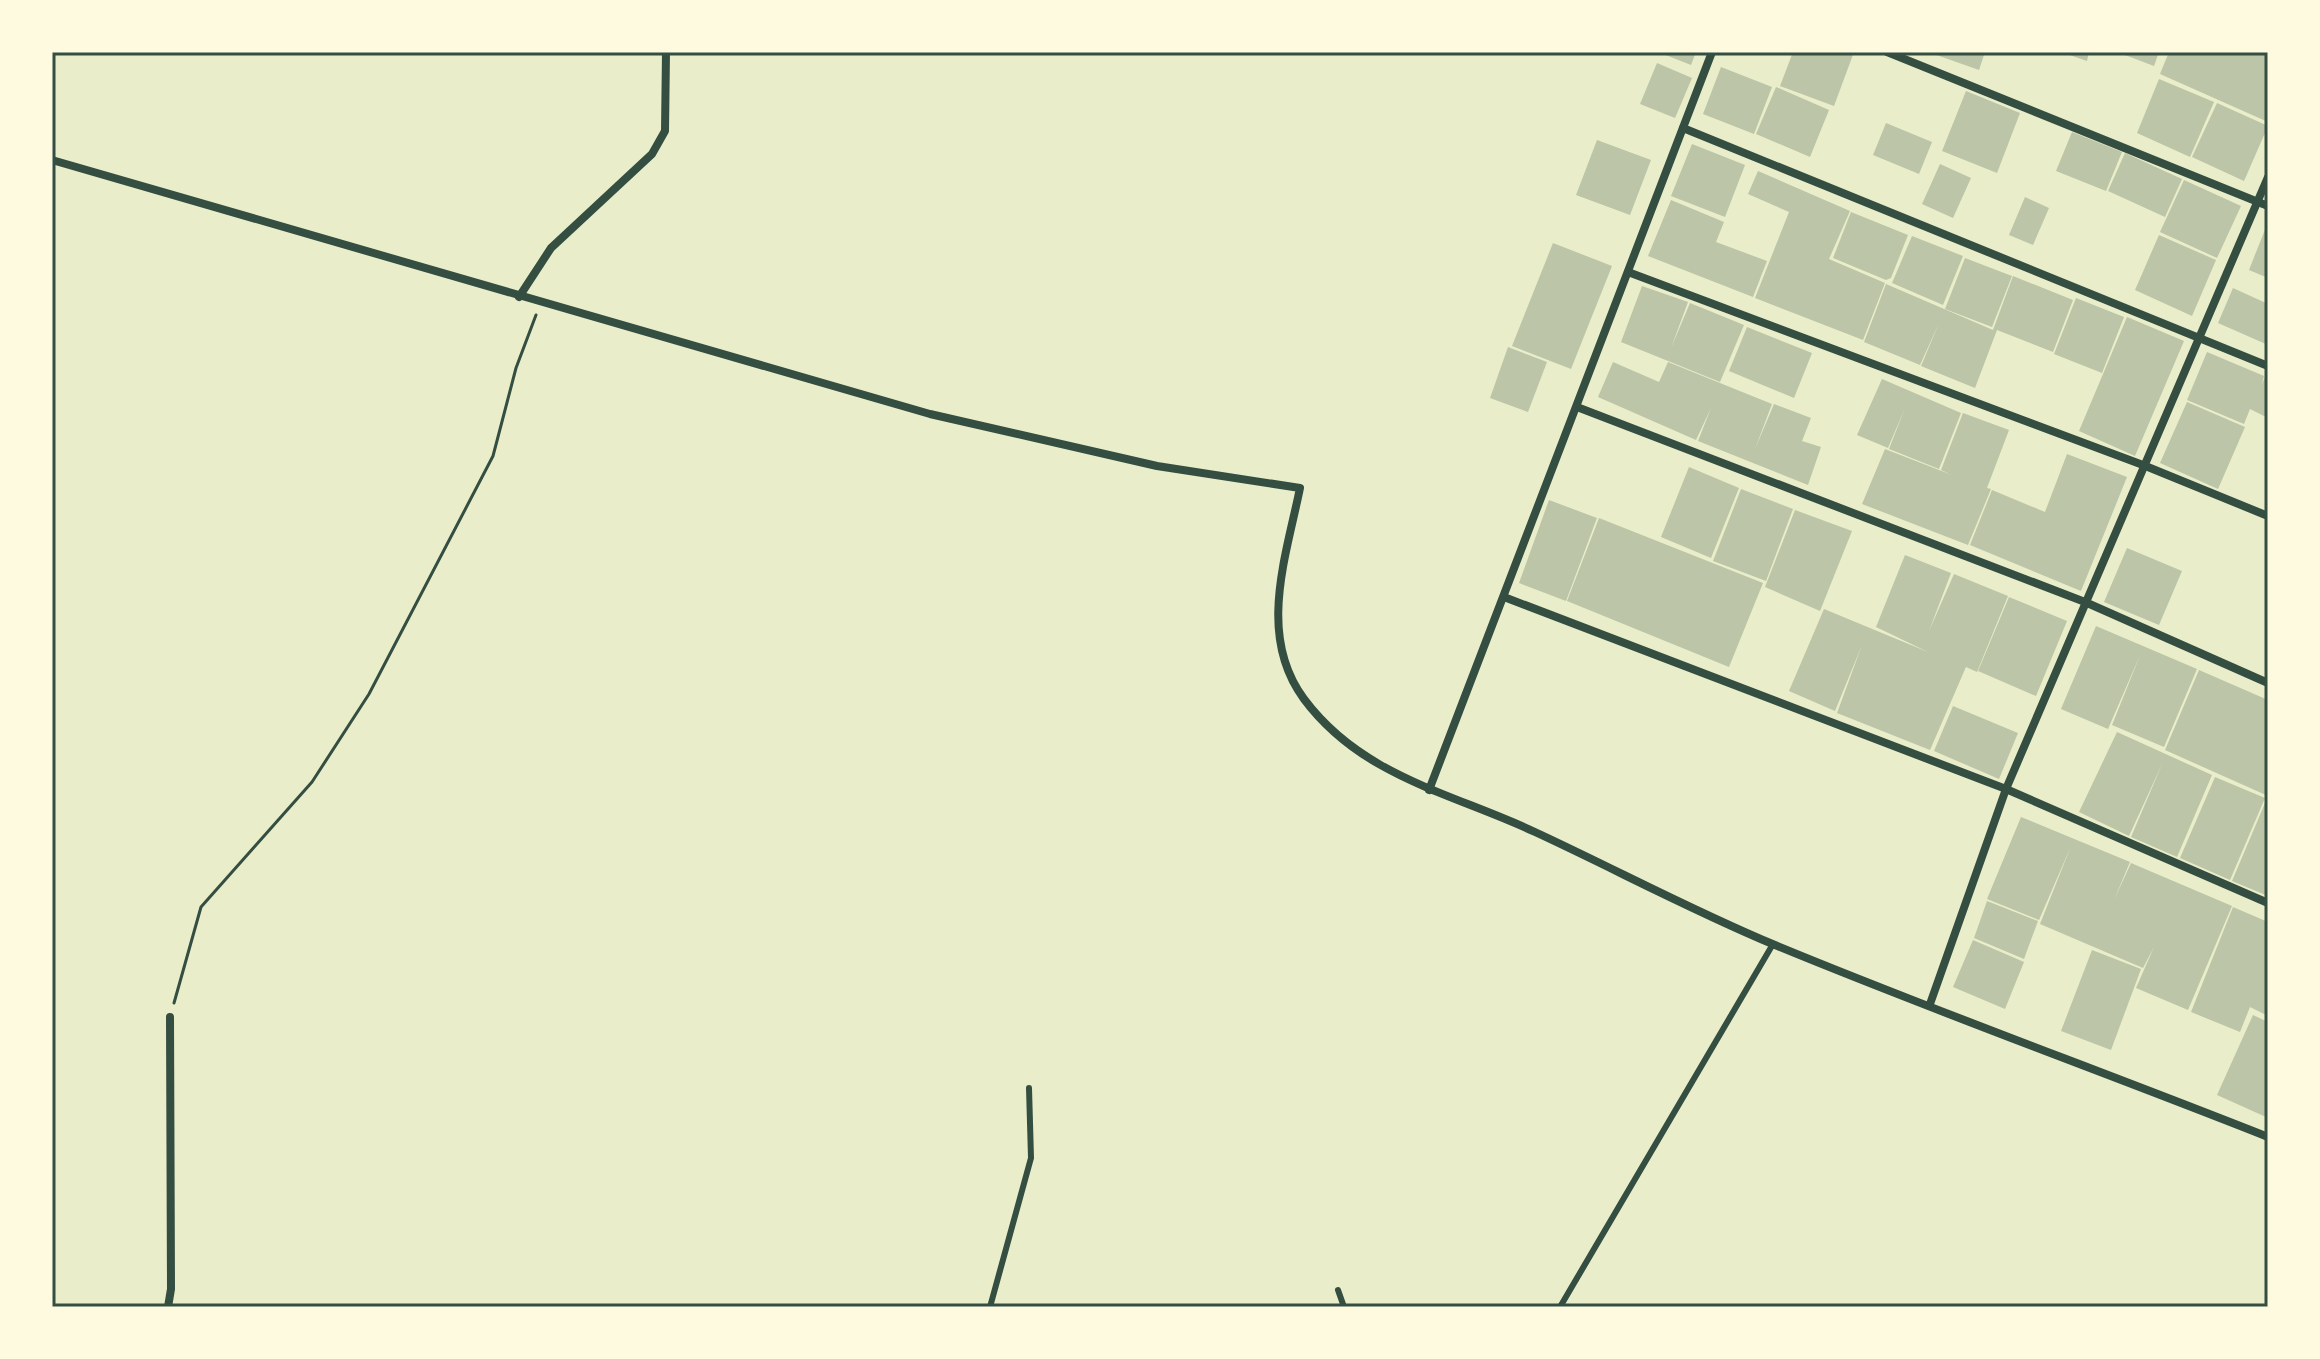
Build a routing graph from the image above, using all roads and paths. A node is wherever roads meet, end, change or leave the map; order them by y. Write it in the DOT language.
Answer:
graph roads {
  1 [pos="666,52"];
  2 [pos="1712,52"];
  3 [pos="1887,52"];
  4 [pos="1683,128"];
  5 [pos="52,160"];
  6 [pos="2268,177"];
  7 [pos="2257,201"];
  8 [pos="2268,206"];
  9 [pos="1628,272"];
  10 [pos="519,297"];
  11 [pos="540,304"];
  12 [pos="2199,338"];
  13 [pos="2268,366"];
  14 [pos="1577,407"];
  15 [pos="2143,465"];
  16 [pos="2268,516"];
  17 [pos="1504,597"];
  18 [pos="2085,602"];
  19 [pos="2268,683"];
  20 [pos="2006,789"];
  21 [pos="1429,790"];
  22 [pos="2268,903"];
  23 [pos="1773,944"];
  24 [pos="1930,1004"];
  25 [pos="170,1017"];
  26 [pos="1029,1088"];
  27 [pos="2268,1137"];
  28 [pos="1338,1290"];
  29 [pos="168,1307"];
  30 [pos="990,1307"];
  31 [pos="1344,1307"];
  32 [pos="1560,1307"];
  1 -- 10 [label="street"];
  2 -- 4 [label="street"];
  3 -- 7 [label="street"];
  4 -- 9 [label="street"];
  4 -- 12 [label="street"];
  5 -- 10 [label="street"];
  6 -- 7 [label="street"];
  7 -- 8 [label="street"];
  7 -- 12 [label="street"];
  9 -- 14 [label="street"];
  9 -- 15 [label="street"];
  10 -- 11 [label="street"];
  11 -- 21 [label="street"];
  11 -- 25 [label="path"];
  12 -- 13 [label="street"];
  12 -- 15 [label="street"];
  14 -- 17 [label="street"];
  14 -- 18 [label="street"];
  15 -- 16 [label="street"];
  15 -- 18 [label="street"];
  17 -- 20 [label="street"];
  17 -- 21 [label="street"];
  18 -- 19 [label="street"];
  18 -- 20 [label="street"];
  20 -- 22 [label="street"];
  20 -- 24 [label="street"];
  21 -- 23 [label="street"];
  23 -- 24 [label="street"];
  23 -- 32 [label="lane"];
  24 -- 27 [label="street"];
  25 -- 29 [label="street"];
  26 -- 30 [label="lane"];
  28 -- 31 [label="lane"];
}
